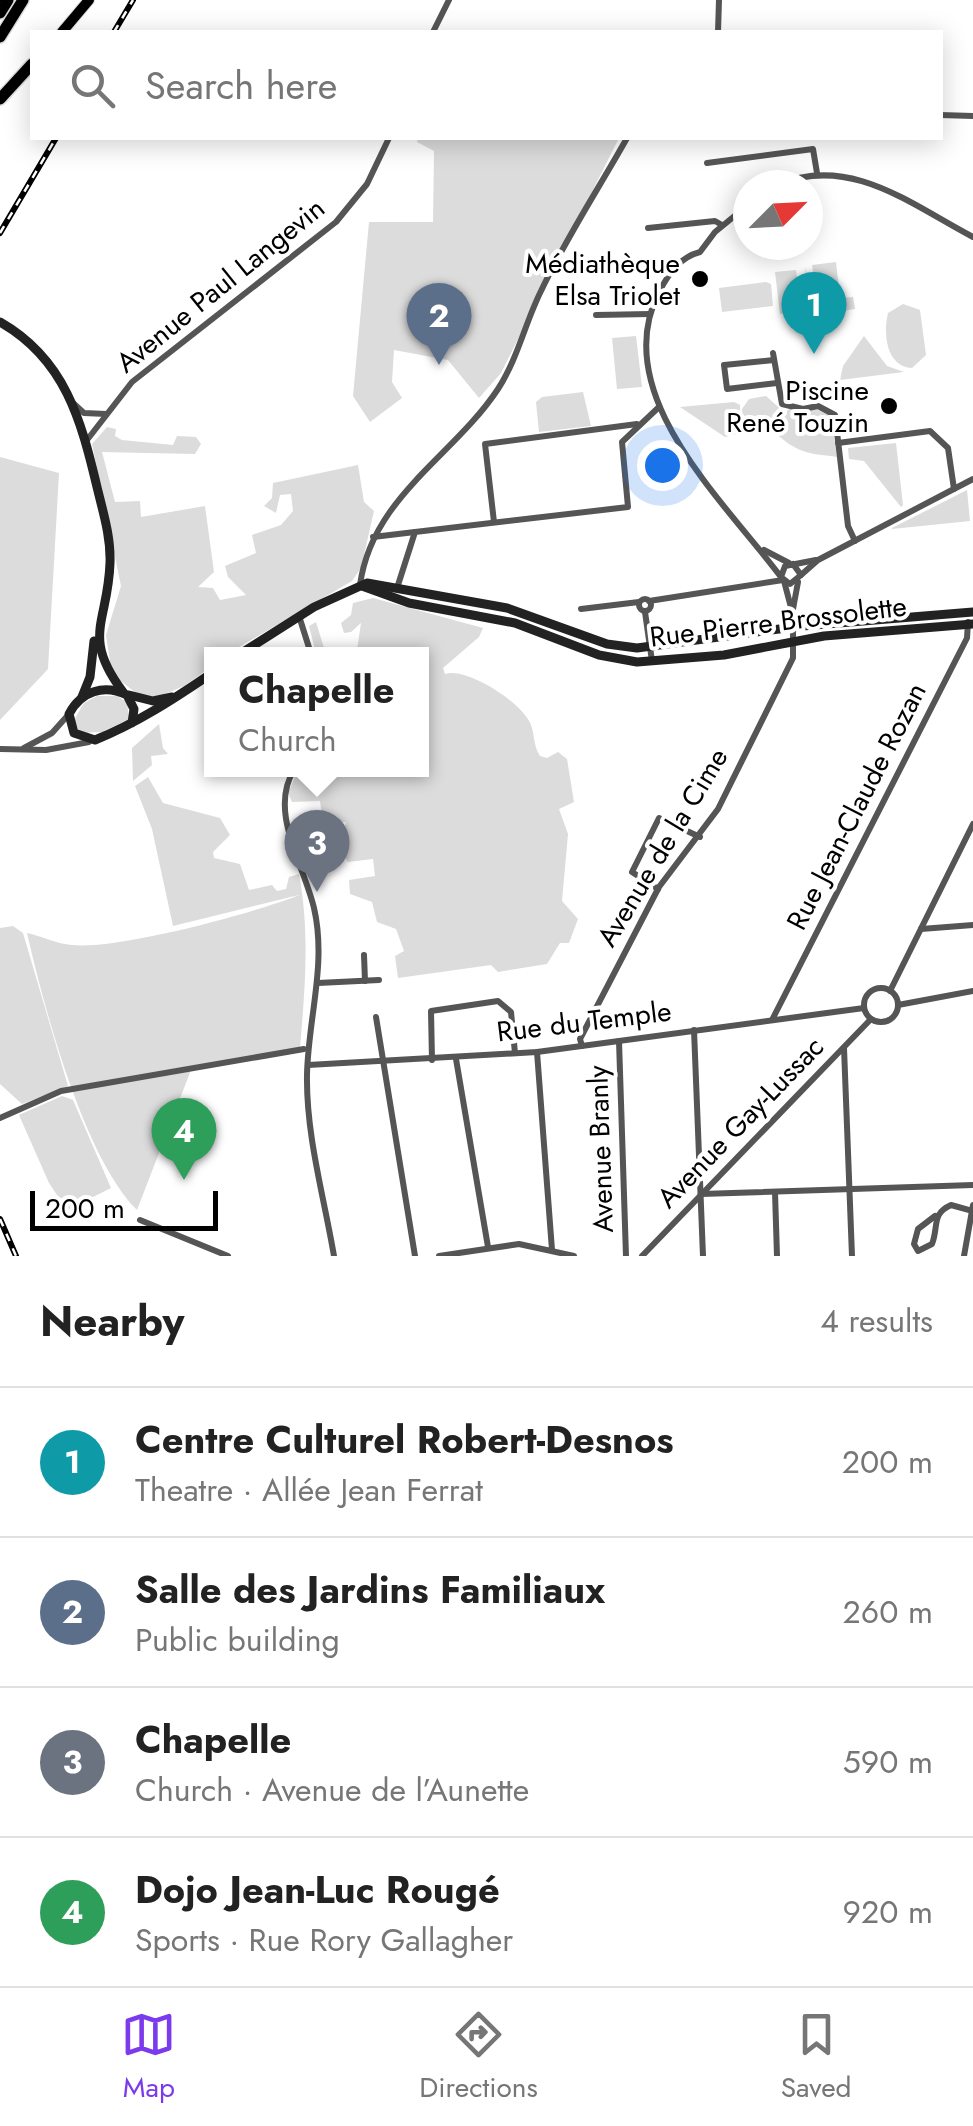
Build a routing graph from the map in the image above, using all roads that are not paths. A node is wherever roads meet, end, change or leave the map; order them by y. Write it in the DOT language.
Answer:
graph roads {
  1 [pos="8,0"];
  2 [pos="23,0"];
  3 [pos="90,0"];
  4 [pos="448,0"];
  5 [pos="719,0"];
  6 [pos="0,14"];
  7 [pos="64,30"];
  8 [pos="435,30"];
  9 [pos="718,30"];
  10 [pos="0,38"];
  11 [pos="30,66"];
  12 [pos="30,67"];
  13 [pos="0,99"];
  14 [pos="0,108"];
  15 [pos="943,115"];
  16 [pos="973,116"];
  17 [pos="389,140"];
  18 [pos="626,140"];
  19 [pos="707,163"];
  20 [pos="816,170"];
  21 [pos="823,174"];
  22 [pos="733,217"];
  23 [pos="722,225"];
  24 [pos="648,228"];
  25 [pos="973,237"];
  26 [pos="650,314"];
  27 [pos="596,315"];
  28 [pos="0,325"];
  29 [pos="776,382"];
  30 [pos="74,403"];
  31 [pos="658,407"];
  32 [pos="108,414"];
  33 [pos="638,424"];
  34 [pos="87,440"];
  35 [pos="838,443"];
  36 [pos="973,480"];
  37 [pos="954,489"];
  38 [pos="494,522"];
  39 [pos="416,532"];
  40 [pos="373,537"];
  41 [pos="855,541"];
  42 [pos="759,547"];
  43 [pos="818,560"];
  44 [pos="791,564"];
  45 [pos="800,578"];
  46 [pos="783,579"];
  47 [pos="360,584"];
  48 [pos="398,585"];
  49 [pos="649,601"];
  50 [pos="639,602"];
  51 [pos="581,609"];
  52 [pos="646,612"];
  53 [pos="970,612"];
  54 [pos="792,615"];
  55 [pos="299,616"];
  56 [pos="970,624"];
  57 [pos="793,628"];
  58 [pos="795,641"];
  59 [pos="251,647"];
  60 [pos="310,647"];
  61 [pos="651,648"];
  62 [pos="652,662"];
  63 [pos="204,679"];
  64 [pos="125,693"];
  65 [pos="180,695"];
  66 [pos="82,697"];
  67 [pos="69,714"];
  68 [pos="132,723"];
  69 [pos="89,742"];
  70 [pos="0,749"];
  71 [pos="18,751"];
  72 [pos="292,777"];
  73 [pos="973,824"];
  74 [pos="700,837"];
  75 [pos="961,848"];
  76 [pos="973,850"];
  77 [pos="658,889"];
  78 [pos="973,925"];
  79 [pos="920,929"];
  80 [pos="364,955"];
  81 [pos="379,980"];
  82 [pos="364,982"];
  83 [pos="318,983"];
  84 [pos="890,991"];
  85 [pos="973,992"];
  86 [pos="898,1005"];
  87 [pos="864,1008"];
  88 [pos="376,1017"];
  89 [pos="773,1019"];
  90 [pos="871,1019"];
  91 [pos="694,1030"];
  92 [pos="619,1041"];
  93 [pos="582,1046"];
  94 [pos="844,1047"];
  95 [pos="304,1049"];
  96 [pos="537,1052"];
  97 [pos="515,1054"];
  98 [pos="456,1059"];
  99 [pos="432,1060"];
  100 [pos="308,1064"];
  101 [pos="381,1064"];
  102 [pos="0,1118"];
  103 [pos="973,1185"];
  104 [pos="850,1189"];
  105 [pos="775,1192"];
  106 [pos="701,1194"];
  107 [pos="972,1208"];
  108 [pos="935,1216"];
  109 [pos="140,1220"];
  110 [pos="488,1247"];
  111 [pos="552,1250"];
  112 [pos="228,1256"];
  113 [pos="334,1256"];
  114 [pos="415,1256"];
  115 [pos="446,1256"];
  116 [pos="574,1256"];
  117 [pos="626,1256"];
  118 [pos="642,1256"];
  119 [pos="703,1256"];
  120 [pos="777,1256"];
  121 [pos="852,1256"];
  122 [pos="964,1256"];
  1 -- 6 [label="highway"];
  2 -- 10 [label="highway"];
  3 -- 7 [label="main road"];
  4 -- 8 [label="street"];
  5 -- 9 [label="street"];
  11 -- 13 [label="highway"];
  12 -- 14 [label="main road"];
  15 -- 16 [label="street"];
  17 -- 32 [label="street, Avenue Paul Langevin"];
  18 -- 40 [label="street"];
  19 -- 20 [label="street"];
  21 -- 25 [label="street"];
  22 -- 23 [label="street"];
  23 -- 24 [label="street"];
  23 -- 26 [label="street"];
  26 -- 27 [label="street"];
  26 -- 31 [label="street"];
  28 -- 30 [label="main road"];
  28 -- 66 [label="main road"];
  29 -- 29 [label="street"];
  29 -- 35 [label="street"];
  30 -- 32 [label="street"];
  30 -- 34 [label="main road"];
  31 -- 33 [label="street"];
  31 -- 42 [label="street"];
  32 -- 34 [label="street, Avenue Paul Langevin"];
  33 -- 38 [label="street"];
  33 -- 38 [label="street"];
  34 -- 64 [label="main road"];
  35 -- 37 [label="street"];
  35 -- 41 [label="street"];
  36 -- 37 [label="street"];
  37 -- 41 [label="street"];
  38 -- 39 [label="street"];
  39 -- 40 [label="street"];
  39 -- 48 [label="street"];
  40 -- 47 [label="street"];
  41 -- 43 [label="street"];
  42 -- 44 [label="street"];
  42 -- 46 [label="street"];
  43 -- 44 [label="street"];
  43 -- 45 [label="street"];
  44 -- 45 [label="street"];
  44 -- 46 [label="street"];
  45 -- 46 [label="street"];
  45 -- 54 [label="street"];
  46 -- 49 [label="street"];
  46 -- 54 [label="street"];
  47 -- 48 [label="main road, Rue Pierre Brossolette"];
  47 -- 55 [label="main road, Rue Pierre Brossolette"];
  47 -- 62 [label="main road, Rue Pierre Brossolette"];
  48 -- 61 [label="main road, Rue Pierre Brossolette"];
  49 -- 50 [label="street"];
  49 -- 52 [label="street"];
  50 -- 51 [label="street"];
  50 -- 52 [label="street"];
  52 -- 61 [label="street"];
  53 -- 56 [label="street, Rue Jean-Claude Rozan"];
  53 -- 57 [label="main road, Rue Pierre Brossolette"];
  54 -- 57 [label="street, Avenue de la Cime"];
  55 -- 59 [label="main road, Rue Pierre Brossolette"];
  55 -- 60 [label="street"];
  56 -- 58 [label="main road, Rue Pierre Brossolette"];
  56 -- 89 [label="street, Rue Jean-Claude Rozan"];
  57 -- 58 [label="street, Avenue de la Cime"];
  57 -- 61 [label="main road, Rue Pierre Brossolette"];
  58 -- 62 [label="main road, Rue Pierre Brossolette"];
  58 -- 74 [label="street, Avenue de la Cime"];
  61 -- 62 [label="street"];
  63 -- 65 [label="main road"];
  64 -- 65 [label="main road"];
  64 -- 66 [label="main road"];
  64 -- 68 [label="main road"];
  65 -- 68 [label="main road"];
  66 -- 67 [label="main road"];
  67 -- 69 [label="main road"];
  67 -- 71 [label="street"];
  68 -- 69 [label="main road"];
  69 -- 71 [label="street"];
  70 -- 71 [label="street"];
  72 -- 83 [label="street"];
  73 -- 75 [label="street"];
  74 -- 77 [label="street, Avenue de la Cime"];
  74 -- 77 [label="street"];
  75 -- 76 [label="street"];
  75 -- 79 [label="street"];
  77 -- 93 [label="street, Avenue de la Cime"];
  78 -- 79 [label="street"];
  79 -- 84 [label="street"];
  80 -- 82 [label="street"];
  81 -- 82 [label="street"];
  82 -- 83 [label="street"];
  83 -- 100 [label="street"];
  84 -- 86 [label="street"];
  84 -- 87 [label="street"];
  85 -- 86 [label="street"];
  86 -- 90 [label="street"];
  87 -- 89 [label="street, Rue du Temple"];
  87 -- 90 [label="street"];
  88 -- 101 [label="street"];
  89 -- 91 [label="street, Rue du Temple"];
  90 -- 94 [label="street, Avenue Gay-Lussac"];
  91 -- 92 [label="street, Rue du Temple"];
  91 -- 106 [label="street"];
  92 -- 93 [label="street, Rue du Temple"];
  92 -- 117 [label="street, Avenue Branly"];
  93 -- 96 [label="street, Rue du Temple"];
  94 -- 104 [label="street"];
  94 -- 106 [label="street, Avenue Gay-Lussac"];
  95 -- 102 [label="street"];
  96 -- 97 [label="street, Rue du Temple"];
  96 -- 111 [label="street"];
  97 -- 98 [label="street, Rue du Temple"];
  97 -- 99 [label="street"];
  98 -- 99 [label="street, Rue du Temple"];
  98 -- 110 [label="street"];
  99 -- 101 [label="street, Rue du Temple"];
  100 -- 101 [label="street, Rue du Temple"];
  100 -- 113 [label="street"];
  101 -- 114 [label="street"];
  103 -- 104 [label="street"];
  104 -- 105 [label="street"];
  104 -- 121 [label="street"];
  105 -- 106 [label="street"];
  105 -- 120 [label="street"];
  106 -- 118 [label="street, Avenue Gay-Lussac"];
  106 -- 119 [label="street"];
  107 -- 108 [label="street"];
  107 -- 122 [label="street"];
  108 -- 108 [label="street"];
  109 -- 112 [label="street"];
  110 -- 111 [label="street"];
  110 -- 115 [label="street"];
  111 -- 116 [label="street"];
}
